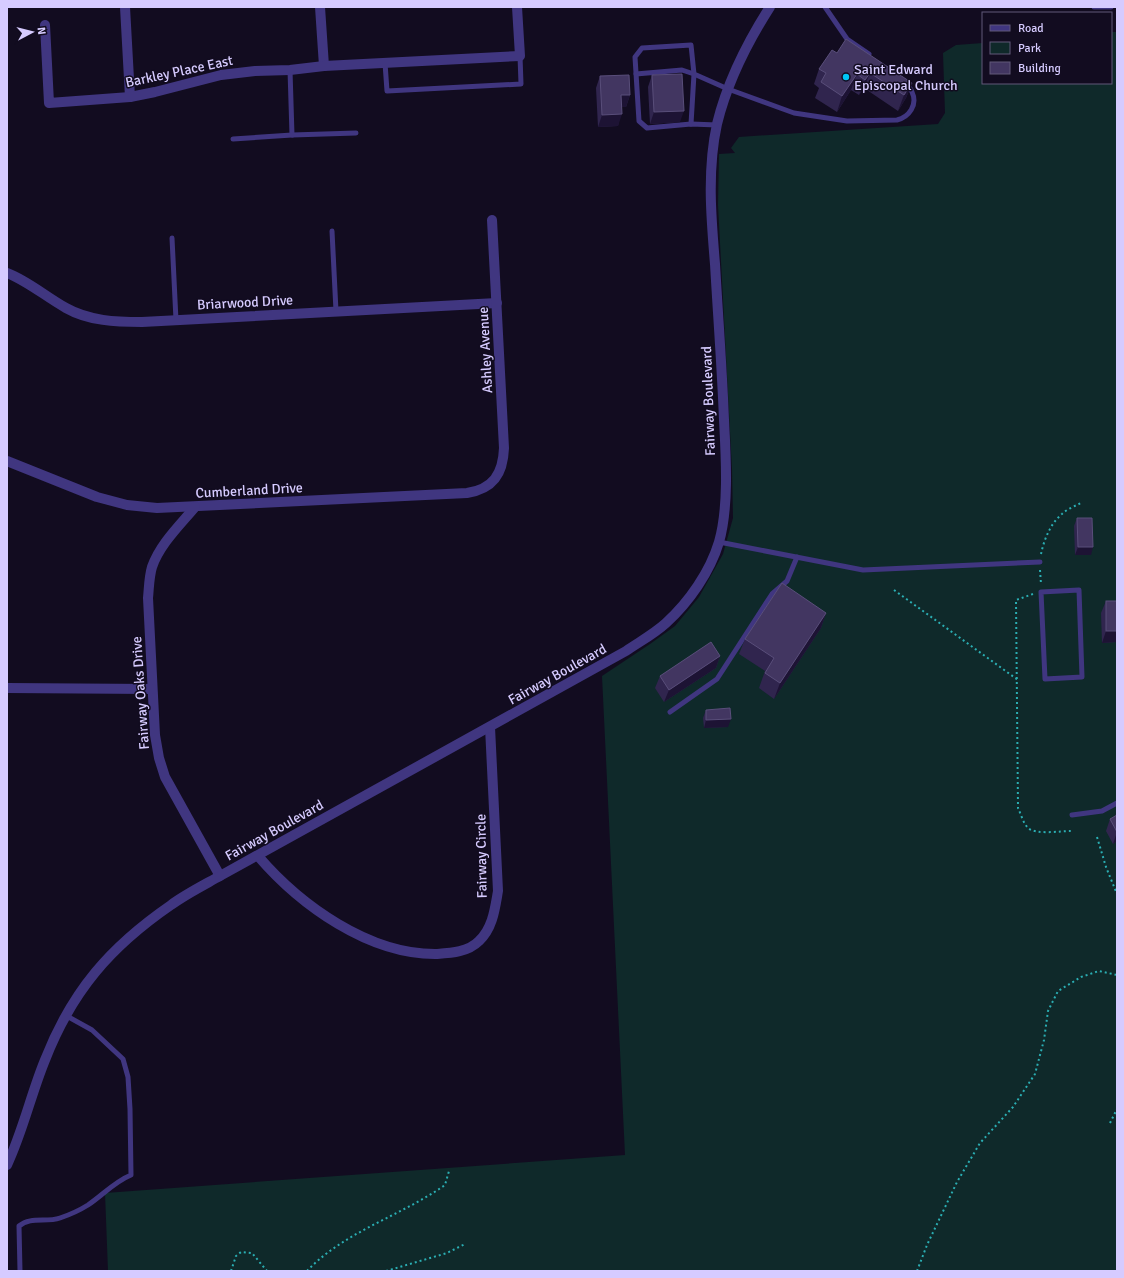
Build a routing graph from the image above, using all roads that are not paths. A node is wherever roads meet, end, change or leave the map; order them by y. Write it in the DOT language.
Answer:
graph roads {
  1 [pos="125,7"];
  2 [pos="320,7"];
  3 [pos="517,7"];
  4 [pos="770,7"];
  5 [pos="825,7"];
  6 [pos="1094,7"];
  7 [pos="1111,7"];
  8 [pos="46,25"];
  9 [pos="520,56"];
  10 [pos="873,57"];
  11 [pos="385,63"];
  12 [pos="324,66"];
  13 [pos="290,70"];
  14 [pos="636,74"];
  15 [pos="694,74"];
  16 [pos="905,81"];
  17 [pos="728,89"];
  18 [pos="130,97"];
  19 [pos="692,124"];
  20 [pos="717,125"];
  21 [pos="356,133"];
  22 [pos="292,135"];
  23 [pos="233,139"];
  24 [pos="492,220"];
  25 [pos="332,231"];
  26 [pos="172,238"];
  27 [pos="7,272"];
  28 [pos="497,303"];
  29 [pos="336,311"];
  30 [pos="176,320"];
  31 [pos="7,461"];
  32 [pos="496,478"];
  33 [pos="195,507"];
  34 [pos="719,542"];
  35 [pos="797,557"];
  36 [pos="1040,562"];
  37 [pos="1041,592"];
  38 [pos="7,688"];
  39 [pos="152,689"];
  40 [pos="670,712"];
  41 [pos="490,727"];
  42 [pos="1117,803"];
  43 [pos="1072,816"];
  44 [pos="258,856"];
  45 [pos="220,876"];
  46 [pos="65,1016"];
  47 [pos="7,1165"];
  48 [pos="20,1271"];
  1 -- 18 [label="street"];
  2 -- 12 [label="street"];
  3 -- 9 [label="street"];
  4 -- 17 [label="street, Fairway Boulevard"];
  5 -- 10 [label="lane"];
  6 -- 7 [label="lane"];
  8 -- 18 [label="street, Barkley Place East"];
  9 -- 11 [label="street, Barkley Place East"];
  9 -- 11 [label="lane"];
  11 -- 12 [label="street, Barkley Place East"];
  12 -- 13 [label="street, Barkley Place East"];
  13 -- 18 [label="street, Barkley Place East"];
  13 -- 22 [label="lane"];
  14 -- 15 [label="lane"];
  14 -- 15 [label="lane"];
  14 -- 19 [label="lane"];
  15 -- 17 [label="lane"];
  15 -- 19 [label="lane"];
  16 -- 17 [label="lane"];
  17 -- 20 [label="street, Fairway Boulevard"];
  19 -- 20 [label="lane"];
  20 -- 34 [label="street, Fairway Boulevard"];
  21 -- 22 [label="lane"];
  22 -- 23 [label="lane"];
  24 -- 28 [label="street, Ashley Avenue"];
  25 -- 29 [label="lane"];
  26 -- 30 [label="lane"];
  27 -- 30 [label="street, Briarwood Drive"];
  28 -- 29 [label="street, Briarwood Drive"];
  28 -- 32 [label="street, Ashley Avenue"];
  29 -- 30 [label="street, Briarwood Drive"];
  31 -- 33 [label="street, Cumberland Drive"];
  32 -- 33 [label="street, Cumberland Drive"];
  33 -- 39 [label="street, Fairway Oaks Drive"];
  34 -- 35 [label="lane"];
  34 -- 41 [label="street, Fairway Boulevard"];
  35 -- 36 [label="lane"];
  35 -- 40 [label="lane"];
  37 -- 37 [label="lane"];
  38 -- 39 [label="street"];
  39 -- 45 [label="street, Fairway Oaks Drive"];
  41 -- 44 [label="street, Fairway Boulevard"];
  41 -- 44 [label="street, Fairway Circle"];
  42 -- 43 [label="lane"];
  44 -- 45 [label="street, Fairway Boulevard"];
  45 -- 46 [label="street, Fairway Boulevard"];
  46 -- 47 [label="street, Fairway Boulevard"];
  46 -- 48 [label="lane"];
}
